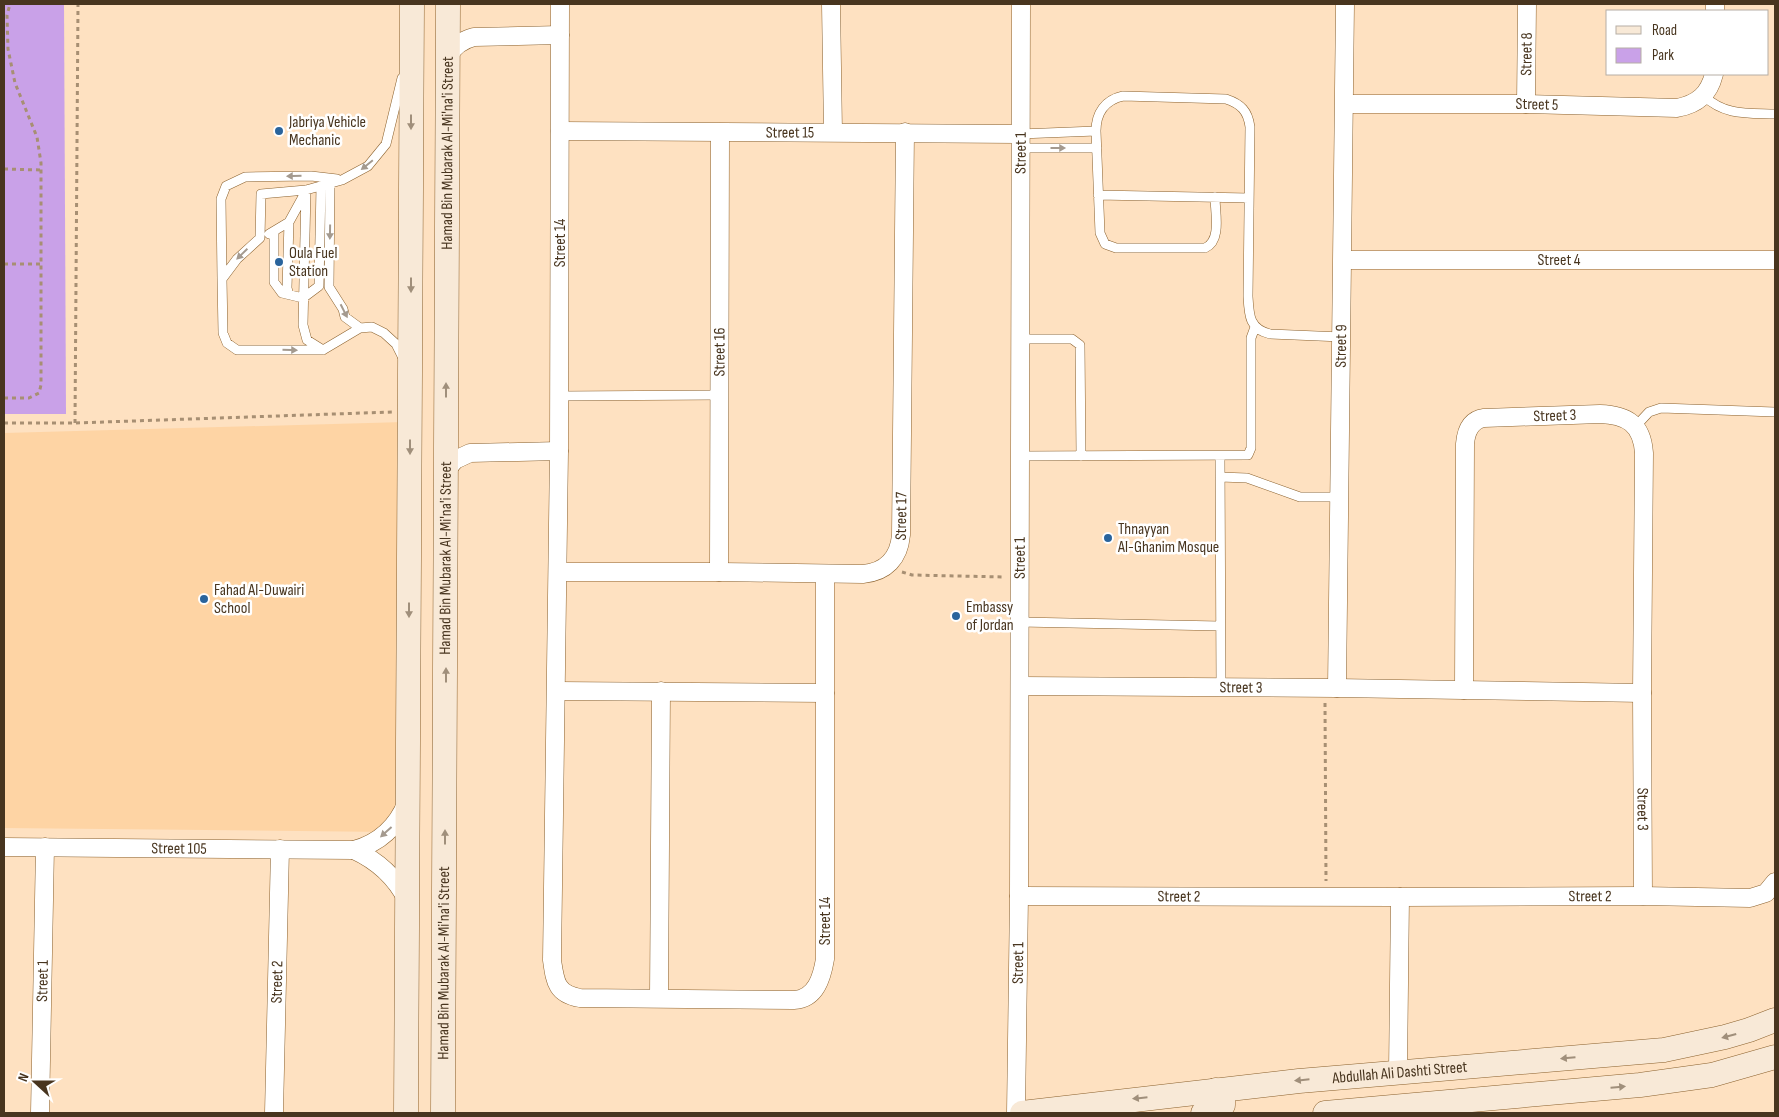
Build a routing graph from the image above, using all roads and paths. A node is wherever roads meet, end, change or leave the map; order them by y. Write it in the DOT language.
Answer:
graph roads {
  1 [pos="10,4"];
  2 [pos="78,4"];
  3 [pos="412,4"];
  4 [pos="560,4"];
  5 [pos="831,4"];
  6 [pos="1021,4"];
  7 [pos="1345,4"];
  8 [pos="1527,4"];
  9 [pos="448,10"];
  10 [pos="560,35"];
  11 [pos="474,37"];
  12 [pos="448,56"];
  13 [pos="1714,75"];
  14 [pos="1704,96"];
  15 [pos="1345,104"];
  16 [pos="1526,104"];
  17 [pos="1775,114"];
  18 [pos="560,131"];
  19 [pos="1096,131"];
  20 [pos="832,132"];
  21 [pos="905,132"];
  22 [pos="720,133"];
  23 [pos="1020,141"];
  24 [pos="1097,148"];
  25 [pos="4,169"];
  26 [pos="41,170"];
  27 [pos="342,180"];
  28 [pos="326,184"];
  29 [pos="306,190"];
  30 [pos="1098,196"];
  31 [pos="1215,197"];
  32 [pos="1249,198"];
  33 [pos="289,222"];
  34 [pos="274,232"];
  35 [pos="260,238"];
  36 [pos="1343,260"];
  37 [pos="1775,260"];
  38 [pos="4,264"];
  39 [pos="41,264"];
  40 [pos="222,279"];
  41 [pos="319,286"];
  42 [pos="329,287"];
  43 [pos="289,295"];
  44 [pos="303,298"];
  45 [pos="1255,327"];
  46 [pos="360,328"];
  47 [pos="1342,337"];
  48 [pos="1020,339"];
  49 [pos="323,350"];
  50 [pos="720,395"];
  51 [pos="559,396"];
  52 [pos="4,398"];
  53 [pos="410,411"];
  54 [pos="1775,412"];
  55 [pos="4,423"];
  56 [pos="75,423"];
  57 [pos="1635,427"];
  58 [pos="446,429"];
  59 [pos="559,451"];
  60 [pos="470,453"];
  61 [pos="1020,456"];
  62 [pos="1081,456"];
  63 [pos="1220,456"];
  64 [pos="447,475"];
  65 [pos="1220,477"];
  66 [pos="1340,497"];
  67 [pos="885,567"];
  68 [pos="558,572"];
  69 [pos="719,572"];
  70 [pos="825,574"];
  71 [pos="1020,577"];
  72 [pos="1020,622"];
  73 [pos="1220,626"];
  74 [pos="1020,686"];
  75 [pos="1221,687"];
  76 [pos="1331,688"];
  77 [pos="1464,690"];
  78 [pos="557,691"];
  79 [pos="662,692"];
  80 [pos="825,693"];
  81 [pos="1642,693"];
  82 [pos="407,802"];
  83 [pos="4,847"];
  84 [pos="45,847"];
  85 [pos="280,850"];
  86 [pos="354,850"];
  87 [pos="1774,886"];
  88 [pos="1019,896"];
  89 [pos="1643,896"];
  90 [pos="1327,897"];
  91 [pos="1400,897"];
  92 [pos="407,900"];
  93 [pos="660,998"];
  94 [pos="1775,1020"];
  95 [pos="1600,1055"];
  96 [pos="1775,1057"];
  97 [pos="1398,1072"];
  98 [pos="1216,1090"];
  99 [pos="1391,1107"];
  100 [pos="40,1113"];
  101 [pos="274,1113"];
  102 [pos="406,1113"];
  103 [pos="443,1113"];
  104 [pos="1016,1113"];
  105 [pos="1022,1113"];
  106 [pos="1202,1113"];
  107 [pos="1325,1113"];
  1 -- 26 [label="path"];
  2 -- 56 [label="path"];
  3 -- 27 [label="lane, one-way"];
  3 -- 53 [label="street, one-way"];
  4 -- 10 [label="street, Street 14"];
  5 -- 20 [label="street"];
  6 -- 23 [label="street, Street 1"];
  7 -- 15 [label="street, Street 9"];
  8 -- 16 [label="street, Street 8"];
  9 -- 11 [label="street"];
  9 -- 12 [label="street, Hamad Bin Mubarak Al-Mi'na'i Street"];
  10 -- 11 [label="street"];
  10 -- 18 [label="street, Street 14"];
  11 -- 12 [label="street"];
  58 -- 12 [label="street, Hamad Bin Mubarak Al-Mi'na'i Street, one-way"];
  13 -- 14 [label="street"];
  14 -- 16 [label="street, Street 5"];
  14 -- 17 [label="lane"];
  15 -- 16 [label="street, Street 5"];
  15 -- 36 [label="street, Street 9"];
  18 -- 22 [label="street, Street 15"];
  18 -- 51 [label="street, Street 14"];
  19 -- 23 [label="lane"];
  19 -- 24 [label="lane"];
  19 -- 32 [label="lane"];
  20 -- 21 [label="street, Street 15"];
  20 -- 22 [label="street, Street 15"];
  21 -- 23 [label="street, Street 15"];
  21 -- 67 [label="street, Street 17"];
  22 -- 50 [label="street, Street 16"];
  23 -- 24 [label="lane, one-way"];
  23 -- 48 [label="street, Street 1"];
  24 -- 30 [label="lane"];
  25 -- 26 [label="path"];
  26 -- 39 [label="path"];
  27 -- 28 [label="lane"];
  27 -- 40 [label="lane, one-way"];
  28 -- 29 [label="lane"];
  28 -- 41 [label="lane"];
  28 -- 42 [label="lane, one-way"];
  29 -- 33 [label="lane"];
  29 -- 35 [label="lane"];
  29 -- 44 [label="lane"];
  30 -- 31 [label="lane"];
  30 -- 31 [label="lane"];
  31 -- 32 [label="lane"];
  32 -- 45 [label="lane"];
  33 -- 34 [label="lane"];
  33 -- 43 [label="lane"];
  34 -- 35 [label="lane"];
  34 -- 43 [label="lane"];
  35 -- 40 [label="lane, one-way"];
  36 -- 37 [label="street, Street 4"];
  36 -- 47 [label="street, Street 9"];
  38 -- 39 [label="path"];
  39 -- 52 [label="path"];
  40 -- 49 [label="lane, one-way"];
  41 -- 42 [label="lane"];
  41 -- 44 [label="lane"];
  42 -- 46 [label="lane, one-way"];
  43 -- 44 [label="lane"];
  44 -- 49 [label="lane"];
  45 -- 47 [label="lane"];
  45 -- 63 [label="lane"];
  46 -- 49 [label="lane"];
  46 -- 53 [label="lane"];
  47 -- 66 [label="street, Street 9"];
  48 -- 61 [label="street, Street 1"];
  48 -- 62 [label="lane"];
  50 -- 51 [label="lane"];
  50 -- 69 [label="street, Street 16"];
  51 -- 59 [label="street, Street 14"];
  53 -- 56 [label="path"];
  53 -- 82 [label="street, one-way"];
  54 -- 57 [label="lane"];
  55 -- 56 [label="path"];
  57 -- 77 [label="street, Street 3"];
  57 -- 81 [label="street, Street 3"];
  58 -- 60 [label="street"];
  58 -- 64 [label="street, Hamad Bin Mubarak Al-Mi'na'i Street"];
  59 -- 60 [label="street"];
  59 -- 68 [label="street, Street 14"];
  60 -- 64 [label="street"];
  61 -- 62 [label="lane"];
  61 -- 71 [label="street, Street 1"];
  62 -- 63 [label="lane"];
  63 -- 65 [label="lane"];
  103 -- 64 [label="street, Hamad Bin Mubarak Al-Mi'na'i Street, one-way"];
  65 -- 66 [label="lane"];
  65 -- 73 [label="lane"];
  66 -- 76 [label="street, Street 9"];
  67 -- 70 [label="street"];
  67 -- 71 [label="path"];
  68 -- 69 [label="street"];
  68 -- 78 [label="street, Street 14"];
  69 -- 70 [label="street"];
  70 -- 80 [label="street, Street 14"];
  71 -- 72 [label="street, Street 1"];
  72 -- 73 [label="lane"];
  72 -- 74 [label="street, Street 1"];
  73 -- 75 [label="lane"];
  74 -- 75 [label="street, Street 3"];
  74 -- 88 [label="street, Street 1"];
  75 -- 76 [label="street, Street 3"];
  76 -- 77 [label="street, Street 3"];
  76 -- 90 [label="path"];
  77 -- 81 [label="street, Street 3"];
  78 -- 79 [label="street"];
  78 -- 93 [label="street, Street 14"];
  79 -- 80 [label="street"];
  79 -- 93 [label="street"];
  80 -- 93 [label="street, Street 14"];
  81 -- 89 [label="street, Street 3"];
  82 -- 86 [label="street, Street 105, one-way"];
  82 -- 92 [label="street"];
  83 -- 84 [label="street, Street 105"];
  84 -- 85 [label="street, Street 105"];
  84 -- 100 [label="street, Street 1"];
  85 -- 86 [label="street, Street 105"];
  85 -- 101 [label="street, Street 2"];
  86 -- 92 [label="street, Street 105"];
  87 -- 89 [label="street, Street 2"];
  88 -- 90 [label="street, Street 2"];
  88 -- 104 [label="street, Street 1"];
  89 -- 91 [label="street, Street 2"];
  90 -- 91 [label="street, Street 2"];
  91 -- 97 [label="street"];
  92 -- 102 [label="street"];
  94 -- 95 [label="street, Abdullah Ali Dashti Street, one-way"];
  95 -- 97 [label="street, Abdullah Ali Dashti Street, one-way"];
  95 -- 99 [label="street"];
  99 -- 96 [label="street, Abdullah Ali Dashti Street, one-way"];
  97 -- 98 [label="street, Abdullah Ali Dashti Street, one-way"];
  98 -- 105 [label="street, Abdullah Ali Dashti Street, one-way"];
  98 -- 106 [label="street"];
  99 -- 107 [label="street, Abdullah Ali Dashti Street"];
}
